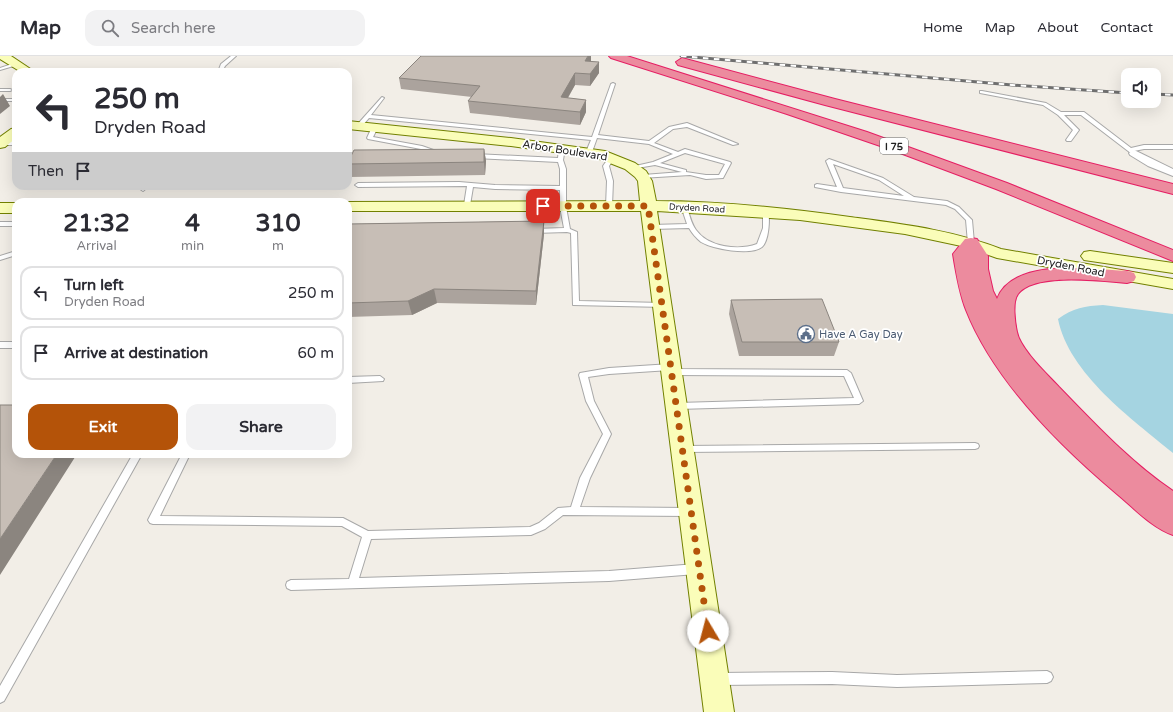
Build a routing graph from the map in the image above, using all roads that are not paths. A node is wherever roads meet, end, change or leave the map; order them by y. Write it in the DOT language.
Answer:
graph roads {
  1 [pos="3,56"];
  2 [pos="234,56"];
  3 [pos="615,56"];
  4 [pos="652,56"];
  5 [pos="667,58"];
  6 [pos="15,64"];
  7 [pos="0,68"];
  8 [pos="22,68"];
  9 [pos="222,68"];
  10 [pos="613,84"];
  11 [pos="0,90"];
  12 [pos="10,90"];
  13 [pos="982,92"];
  14 [pos="382,98"];
  15 [pos="0,100"];
  16 [pos="12,100"];
  17 [pos="1060,114"];
  18 [pos="362,123"];
  19 [pos="12,135"];
  20 [pos="1068,140"];
  21 [pos="592,142"];
  22 [pos="0,143"];
  23 [pos="12,143"];
  24 [pos="650,143"];
  25 [pos="735,144"];
  26 [pos="1173,147"];
  27 [pos="1132,152"];
  28 [pos="561,154"];
  29 [pos="679,154"];
  30 [pos="444,155"];
  31 [pos="467,156"];
  32 [pos="612,158"];
  33 [pos="655,163"];
  34 [pos="638,172"];
  35 [pos="690,173"];
  36 [pos="1173,173"];
  37 [pos="1031,183"];
  38 [pos="358,185"];
  39 [pos="470,185"];
  40 [pos="817,186"];
  41 [pos="563,188"];
  42 [pos="1173,188"];
  43 [pos="841,190"];
  44 [pos="914,200"];
  45 [pos="467,205"];
  46 [pos="352,206"];
  47 [pos="563,206"];
  48 [pos="608,206"];
  49 [pos="684,206"];
  50 [pos="0,208"];
  51 [pos="12,208"];
  52 [pos="766,212"];
  53 [pos="650,217"];
  54 [pos="0,224"];
  55 [pos="12,224"];
  56 [pos="691,226"];
  57 [pos="567,230"];
  58 [pos="530,231"];
  59 [pos="971,243"];
  60 [pos="12,254"];
  61 [pos="1173,256"];
  62 [pos="0,258"];
  63 [pos="1173,268"];
  64 [pos="1127,277"];
  65 [pos="1173,284"];
  66 [pos="663,305"];
  67 [pos="1008,336"];
  68 [pos="0,345"];
  69 [pos="12,345"];
  70 [pos="672,370"];
  71 [pos="380,379"];
  72 [pos="352,380"];
  73 [pos="677,406"];
  74 [pos="975,446"];
  75 [pos="683,449"];
  76 [pos="136,458"];
  77 [pos="184,458"];
  78 [pos="1173,506"];
  79 [pos="574,511"];
  80 [pos="692,512"];
  81 [pos="1173,524"];
  82 [pos="367,535"];
  83 [pos="699,568"];
  84 [pos="353,583"];
  85 [pos="291,585"];
  86 [pos="1047,677"];
  87 [pos="714,678"];
  88 [pos="0,697"];
  89 [pos="719,712"];
  1 -- 6 [label="main road"];
  2 -- 9 [label="lane"];
  3 -- 61 [label="highway, I 75"];
  4 -- 37 [label="highway, I 75"];
  5 -- 42 [label="highway"];
  6 -- 7 [label="lane"];
  6 -- 8 [label="main road"];
  10 -- 21 [label="lane"];
  11 -- 12 [label="lane"];
  13 -- 17 [label="lane"];
  14 -- 18 [label="lane"];
  15 -- 16 [label="lane"];
  17 -- 20 [label="lane"];
  17 -- 27 [label="lane"];
  18 -- 21 [label="lane"];
  18 -- 28 [label="main road, Arbor Boulevard"];
  18 -- 30 [label="lane"];
  19 -- 22 [label="main road"];
  21 -- 24 [label="lane"];
  21 -- 28 [label="main road, Arbor Boulevard"];
  21 -- 32 [label="main road, Arbor Boulevard"];
  22 -- 23 [label="lane"];
  24 -- 25 [label="lane"];
  24 -- 29 [label="lane"];
  26 -- 27 [label="lane"];
  27 -- 36 [label="street"];
  28 -- 31 [label="lane"];
  28 -- 41 [label="lane"];
  29 -- 33 [label="lane"];
  29 -- 35 [label="lane"];
  32 -- 34 [label="main road, Arbor Boulevard"];
  32 -- 48 [label="lane"];
  33 -- 34 [label="lane"];
  33 -- 35 [label="lane"];
  34 -- 35 [label="lane"];
  34 -- 53 [label="main road"];
  38 -- 39 [label="lane"];
  39 -- 41 [label="lane"];
  39 -- 45 [label="lane"];
  40 -- 43 [label="lane"];
  41 -- 47 [label="lane"];
  43 -- 44 [label="lane"];
  43 -- 44 [label="lane"];
  44 -- 59 [label="lane"];
  45 -- 46 [label="main road, Dryden Road"];
  45 -- 47 [label="main road, Dryden Road"];
  47 -- 48 [label="main road, Dryden Road"];
  47 -- 57 [label="lane"];
  48 -- 53 [label="main road, Dryden Road"];
  49 -- 52 [label="main road, Dryden Road"];
  49 -- 53 [label="main road, Dryden Road"];
  49 -- 56 [label="lane"];
  50 -- 51 [label="main road"];
  52 -- 56 [label="lane"];
  52 -- 59 [label="main road, Dryden Road"];
  53 -- 56 [label="lane"];
  53 -- 66 [label="main road"];
  54 -- 55 [label="lane"];
  57 -- 58 [label="lane"];
  57 -- 66 [label="lane"];
  59 -- 63 [label="main road, Dryden Road"];
  59 -- 64 [label="main road, Dryden Road"];
  59 -- 67 [label="highway"];
  59 -- 81 [label="highway"];
  60 -- 62 [label="lane"];
  64 -- 65 [label="main road, Dryden Road"];
  64 -- 67 [label="highway"];
  66 -- 70 [label="main road"];
  67 -- 78 [label="highway"];
  68 -- 69 [label="lane"];
  70 -- 73 [label="main road"];
  70 -- 73 [label="lane"];
  70 -- 79 [label="lane"];
  71 -- 72 [label="lane"];
  73 -- 75 [label="main road"];
  74 -- 75 [label="lane"];
  75 -- 80 [label="main road"];
  76 -- 88 [label="lane"];
  77 -- 82 [label="lane"];
  79 -- 80 [label="lane"];
  79 -- 82 [label="lane"];
  80 -- 83 [label="main road"];
  82 -- 84 [label="lane"];
  83 -- 84 [label="lane"];
  83 -- 87 [label="main road"];
  84 -- 85 [label="lane"];
  86 -- 87 [label="lane"];
  87 -- 89 [label="main road"];
}
